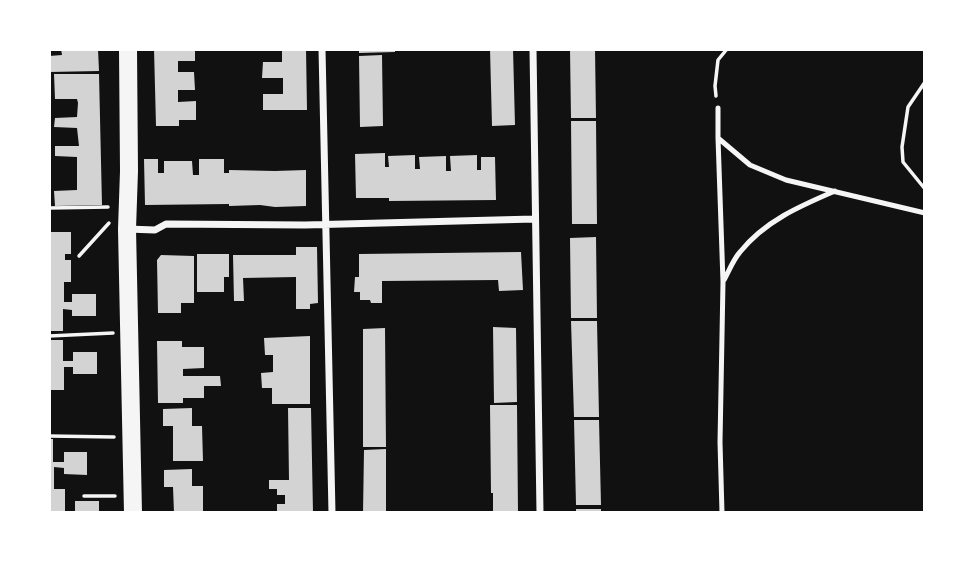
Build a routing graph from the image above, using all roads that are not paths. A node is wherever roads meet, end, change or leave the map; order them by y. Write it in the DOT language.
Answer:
graph roads {
  1 [pos="128,49"];
  2 [pos="321,49"];
  3 [pos="533,49"];
  4 [pos="718,108"];
  5 [pos="718,138"];
  6 [pos="835,191"];
  7 [pos="925,213"];
  8 [pos="534,219"];
  9 [pos="325,224"];
  10 [pos="119,226"];
  11 [pos="723,282"];
  12 [pos="133,513"];
  13 [pos="332,513"];
  14 [pos="540,513"];
  15 [pos="722,513"];
  1 -- 10 [label="main road"];
  2 -- 9 [label="street"];
  3 -- 8 [label="street"];
  4 -- 5 [label="lane"];
  5 -- 6 [label="lane"];
  5 -- 11 [label="lane"];
  6 -- 7 [label="lane"];
  6 -- 11 [label="lane"];
  8 -- 9 [label="street"];
  8 -- 14 [label="street"];
  9 -- 10 [label="street"];
  9 -- 13 [label="street"];
  10 -- 12 [label="main road"];
  11 -- 15 [label="lane"];
}
